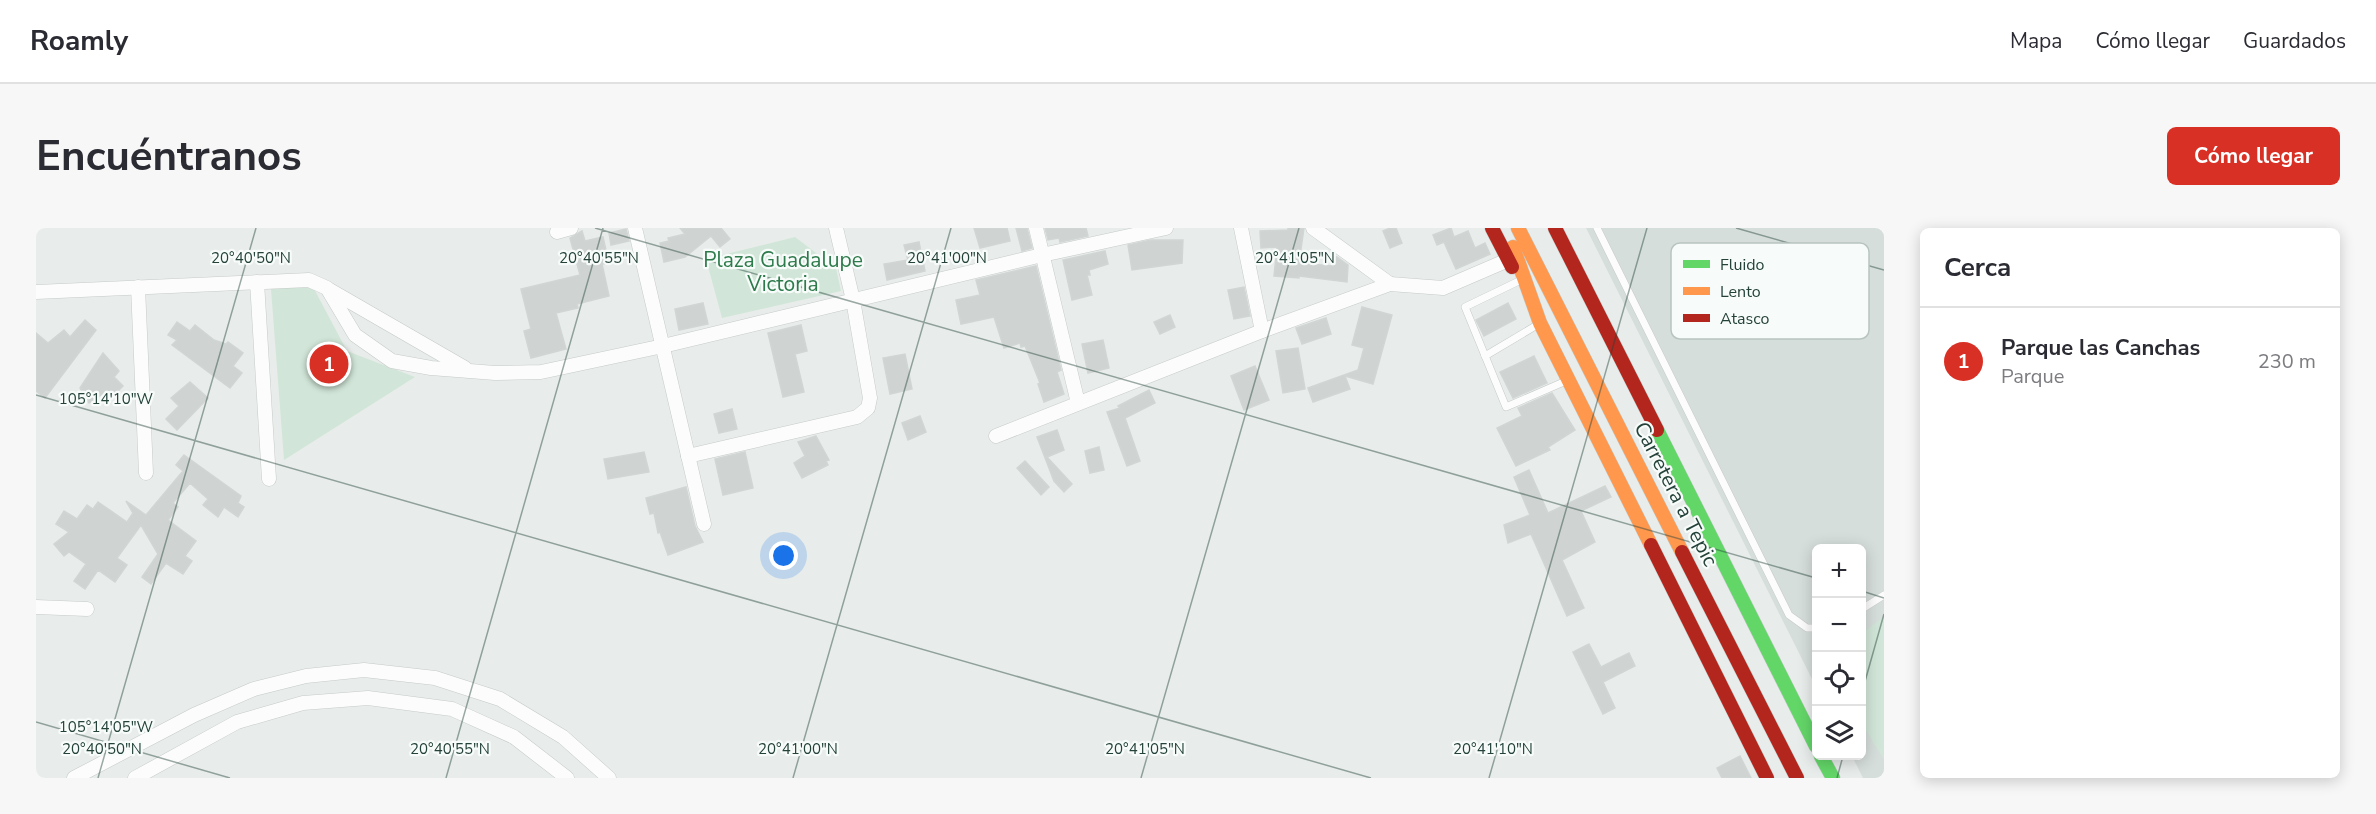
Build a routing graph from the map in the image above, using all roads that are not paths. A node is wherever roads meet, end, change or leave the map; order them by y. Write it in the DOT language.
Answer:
graph roads {
  1 [pos="635,228"];
  2 [pos="836,228"];
  3 [pos="1036,228"];
  4 [pos="1166,228"];
  5 [pos="1241,228"];
  6 [pos="1313,228"];
  7 [pos="1492,228"];
  8 [pos="1506,228"];
  9 [pos="1518,228"];
  10 [pos="1555,228"];
  11 [pos="1597,228"];
  12 [pos="1042,255"];
  13 [pos="1508,260"];
  14 [pos="1519,281"];
  15 [pos="257,282"];
  16 [pos="1390,284"];
  17 [pos="138,287"];
  18 [pos="327,288"];
  19 [pos="36,292"];
  20 [pos="853,300"];
  21 [pos="1540,323"];
  22 [pos="1262,331"];
  23 [pos="663,346"];
  24 [pos="1485,356"];
  25 [pos="470,371"];
  26 [pos="1568,380"];
  27 [pos="1078,403"];
  28 [pos="996,436"];
  29 [pos="687,456"];
  30 [pos="146,473"];
  31 [pos="269,479"];
  32 [pos="704,524"];
  33 [pos="1656,555"];
  34 [pos="1884,595"];
  35 [pos="1866,606"];
  36 [pos="36,607"];
  37 [pos="87,609"];
  38 [pos="1714,614"];
  39 [pos="1812,628"];
  40 [pos="1812,738"];
  41 [pos="1823,760"];
  42 [pos="139,777"];
  43 [pos="74,778"];
  44 [pos="567,778"];
  45 [pos="609,778"];
  46 [pos="1767,778"];
  47 [pos="1797,778"];
  48 [pos="1833,778"];
  1 -- 23 [label="street"];
  2 -- 20 [label="street"];
  3 -- 12 [label="street"];
  4 -- 12 [label="street"];
  5 -- 22 [label="street"];
  6 -- 16 [label="street"];
  7 -- 13 [label="main road"];
  8 -- 21 [label="main road"];
  9 -- 38 [label="main road, Carretera a Tepic"];
  10 -- 40 [label="main road, Carretera a Tepic"];
  11 -- 39 [label="lane"];
  12 -- 20 [label="street"];
  12 -- 27 [label="street"];
  13 -- 14 [label="main road"];
  13 -- 16 [label="street"];
  14 -- 21 [label="main road"];
  14 -- 24 [label="lane"];
  15 -- 17 [label="street"];
  15 -- 18 [label="street"];
  15 -- 31 [label="street"];
  16 -- 22 [label="street"];
  17 -- 19 [label="street"];
  17 -- 30 [label="street"];
  18 -- 25 [label="street"];
  18 -- 25 [label="street"];
  20 -- 23 [label="street"];
  20 -- 29 [label="street"];
  21 -- 24 [label="lane"];
  21 -- 26 [label="main road"];
  22 -- 27 [label="street"];
  23 -- 25 [label="street"];
  23 -- 29 [label="street"];
  24 -- 26 [label="lane"];
  26 -- 33 [label="main road"];
  27 -- 28 [label="street"];
  29 -- 32 [label="street"];
  33 -- 38 [label="main road"];
  33 -- 46 [label="main road"];
  34 -- 35 [label="lane"];
  36 -- 37 [label="street"];
  38 -- 47 [label="main road, Carretera a Tepic"];
  41 -- 48 [label="main road"];
  42 -- 44 [label="street"];
  43 -- 45 [label="street"];
}
